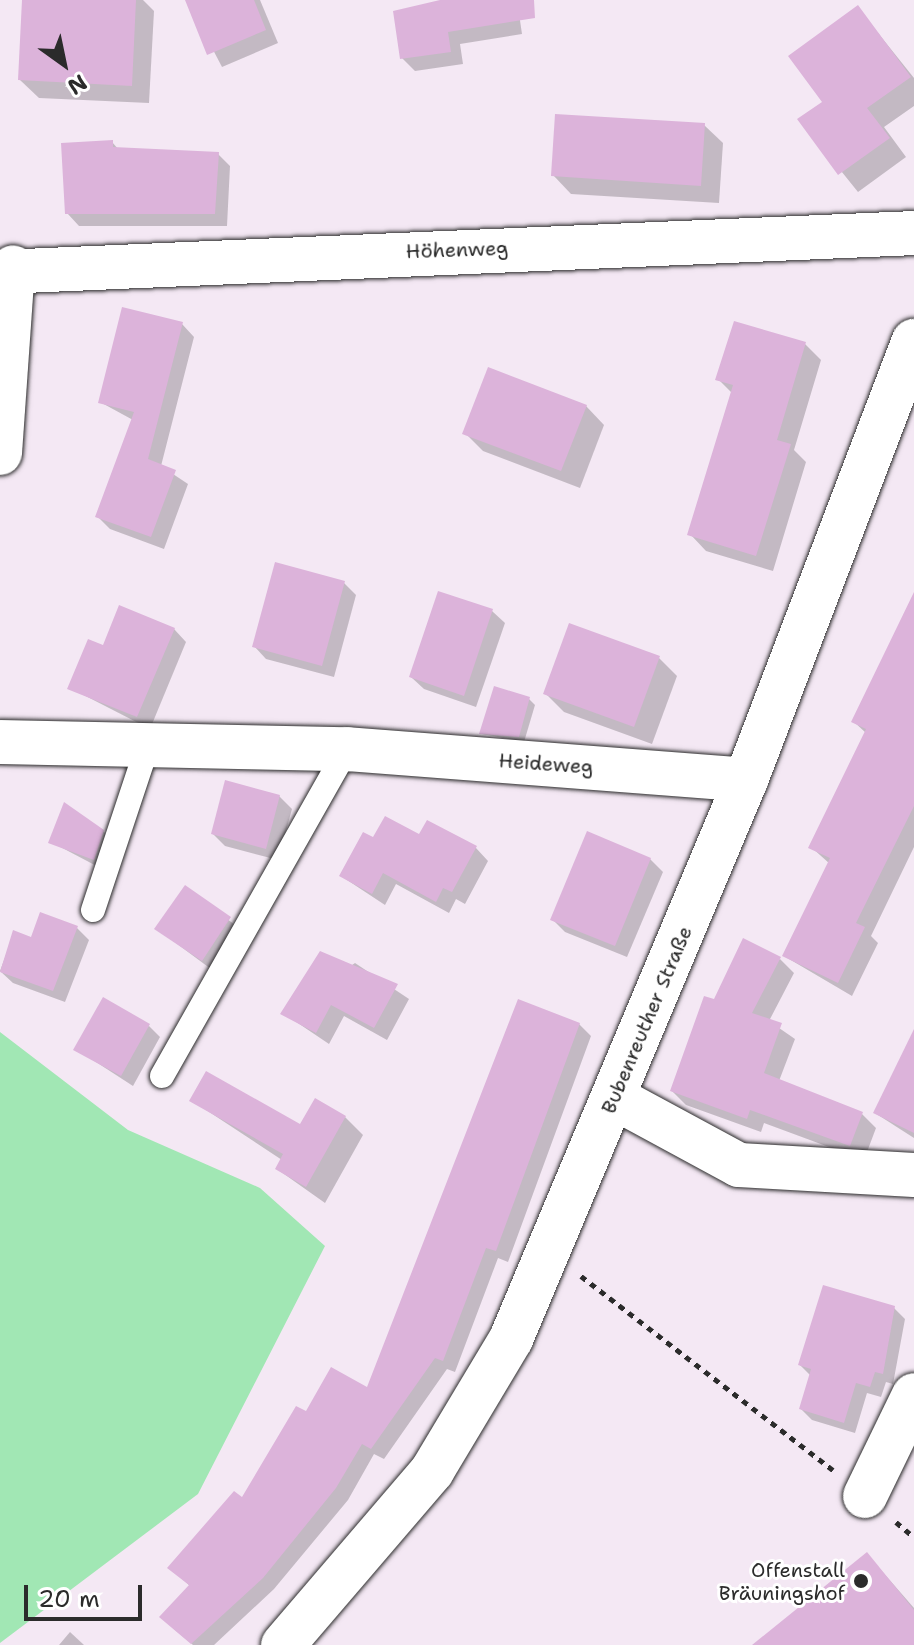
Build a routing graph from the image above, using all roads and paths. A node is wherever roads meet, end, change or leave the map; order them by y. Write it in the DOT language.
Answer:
graph roads {
  1 [pos="914,233"];
  2 [pos="7,269"];
  3 [pos="914,341"];
  4 [pos="0,453"];
  5 [pos="0,742"];
  6 [pos="148,745"];
  7 [pos="347,749"];
  8 [pos="746,780"];
  9 [pos="93,910"];
  10 [pos="162,1076"];
  11 [pos="615,1098"];
  12 [pos="914,1175"];
  13 [pos="548,1251"];
  14 [pos="914,1395"];
  15 [pos="865,1496"];
  16 [pos="914,1537"];
  17 [pos="283,1645"];
  1 -- 2 [label="street, Höhenweg"];
  2 -- 4 [label="street"];
  3 -- 8 [label="street, Bubenreuther Straße"];
  5 -- 6 [label="street, Heideweg"];
  6 -- 7 [label="street, Heideweg"];
  6 -- 9 [label="lane"];
  7 -- 8 [label="street, Heideweg"];
  7 -- 10 [label="lane"];
  8 -- 11 [label="street, Bubenreuther Straße"];
  11 -- 12 [label="street"];
  11 -- 13 [label="street, Bubenreuther Straße"];
  13 -- 15 [label="path"];
  13 -- 17 [label="street, Bubenreuther Straße"];
  14 -- 15 [label="street"];
  15 -- 16 [label="path"];
}
